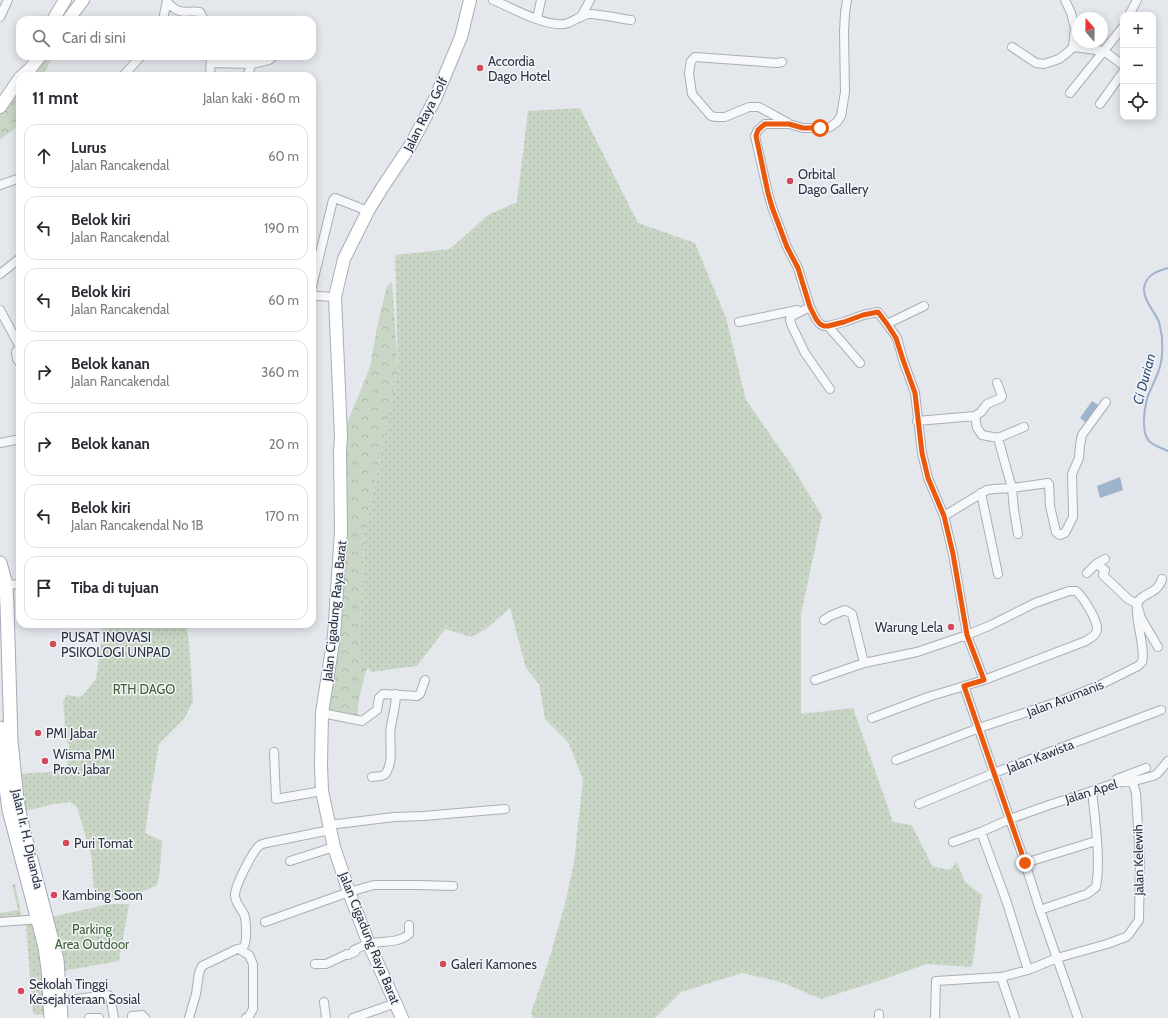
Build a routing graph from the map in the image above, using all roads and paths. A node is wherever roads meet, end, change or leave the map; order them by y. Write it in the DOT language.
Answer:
graph roads {
  1 [pos="8,0"];
  2 [pos="65,0"];
  3 [pos="83,0"];
  4 [pos="470,0"];
  5 [pos="493,0"];
  6 [pos="541,0"];
  7 [pos="590,0"];
  8 [pos="847,0"];
  9 [pos="1065,0"];
  10 [pos="1137,0"];
  11 [pos="167,1"];
  12 [pos="1131,12"];
  13 [pos="55,16"];
  14 [pos="71,16"];
  15 [pos="164,16"];
  16 [pos="202,16"];
  17 [pos="0,17"];
  18 [pos="581,17"];
  19 [pos="1072,18"];
  20 [pos="537,19"];
  21 [pos="631,20"];
  22 [pos="1120,31"];
  23 [pos="1012,47"];
  24 [pos="1072,48"];
  25 [pos="1081,48"];
  26 [pos="1104,51"];
  27 [pos="30,60"];
  28 [pos="37,60"];
  29 [pos="137,60"];
  30 [pos="211,60"];
  31 [pos="269,60"];
  32 [pos="782,62"];
  33 [pos="1120,63"];
  34 [pos="252,64"];
  35 [pos="24,72"];
  36 [pos="27,72"];
  37 [pos="127,72"];
  38 [pos="210,72"];
  39 [pos="249,72"];
  40 [pos="1120,76"];
  41 [pos="16,84"];
  42 [pos="1070,93"];
  43 [pos="1100,104"];
  44 [pos="0,107"];
  45 [pos="789,124"];
  46 [pos="16,179"];
  47 [pos="0,185"];
  48 [pos="366,215"];
  49 [pos="16,261"];
  50 [pos="316,269"];
  51 [pos="0,274"];
  52 [pos="316,296"];
  53 [pos="335,297"];
  54 [pos="809,305"];
  55 [pos="924,306"];
  56 [pos="0,310"];
  57 [pos="739,322"];
  58 [pos="887,324"];
  59 [pos="828,326"];
  60 [pos="16,340"];
  61 [pos="860,363"];
  62 [pos="997,383"];
  63 [pos="830,389"];
  64 [pos="1106,402"];
  65 [pos="975,416"];
  66 [pos="917,421"];
  67 [pos="1024,427"];
  68 [pos="998,438"];
  69 [pos="16,440"];
  70 [pos="0,443"];
  71 [pos="1012,488"];
  72 [pos="981,493"];
  73 [pos="944,516"];
  74 [pos="1018,534"];
  75 [pos="1105,559"];
  76 [pos="0,563"];
  77 [pos="1096,564"];
  78 [pos="1087,573"];
  79 [pos="998,574"];
  80 [pos="1163,582"];
  81 [pos="6,584"];
  82 [pos="16,584"];
  83 [pos="1137,604"];
  84 [pos="824,620"];
  85 [pos="967,635"];
  86 [pos="1158,647"];
  87 [pos="864,663"];
  88 [pos="4,666"];
  89 [pos="425,680"];
  90 [pos="815,680"];
  91 [pos="984,680"];
  92 [pos="964,686"];
  93 [pos="396,694"];
  94 [pos="1161,710"];
  95 [pos="322,714"];
  96 [pos="872,718"];
  97 [pos="0,728"];
  98 [pos="979,728"];
  99 [pos="274,752"];
  100 [pos="896,760"];
  101 [pos="1168,761"];
  102 [pos="1146,768"];
  103 [pos="994,773"];
  104 [pos="372,777"];
  105 [pos="1132,780"];
  106 [pos="1115,783"];
  107 [pos="322,791"];
  108 [pos="1092,791"];
  109 [pos="919,804"];
  110 [pos="505,809"];
  111 [pos="1010,819"];
  112 [pos="330,827"];
  113 [pos="981,832"];
  114 [pos="1096,841"];
  115 [pos="952,842"];
  116 [pos="334,847"];
  117 [pos="290,861"];
  118 [pos="1025,863"];
  119 [pos="453,886"];
  120 [pos="349,892"];
  121 [pos="1040,910"];
  122 [pos="42,919"];
  123 [pos="0,922"];
  124 [pos="265,922"];
  125 [pos="409,925"];
  126 [pos="369,944"];
  127 [pos="239,948"];
  128 [pos="1057,958"];
  129 [pos="315,964"];
  130 [pos="1028,970"];
  131 [pos="1001,977"];
  132 [pos="60,1001"];
  133 [pos="324,1002"];
  134 [pos="396,1003"];
  135 [pos="132,1016"];
  136 [pos="51,1018"];
  137 [pos="61,1018"];
  138 [pos="89,1018"];
  139 [pos="100,1018"];
  140 [pos="114,1018"];
  141 [pos="145,1018"];
  142 [pos="190,1018"];
  143 [pos="246,1018"];
  144 [pos="326,1018"];
  145 [pos="353,1018"];
  146 [pos="402,1018"];
  147 [pos="934,1018"];
  148 [pos="1015,1018"];
  149 [pos="1078,1018"];
  1 -- 17 [label="street"];
  2 -- 13 [label="street"];
  3 -- 14 [label="street"];
  4 -- 48 [label="street, Jalan Raya Golf"];
  5 -- 20 [label="street"];
  6 -- 20 [label="street"];
  7 -- 18 [label="street"];
  8 -- 45 [label="street"];
  9 -- 19 [label="street"];
  10 -- 12 [label="street"];
  11 -- 15 [label="street"];
  11 -- 16 [label="street"];
  18 -- 20 [label="street"];
  18 -- 21 [label="street"];
  22 -- 26 [label="street"];
  23 -- 24 [label="street"];
  25 -- 26 [label="street"];
  26 -- 33 [label="street"];
  26 -- 42 [label="street"];
  27 -- 35 [label="street"];
  28 -- 36 [label="street"];
  29 -- 37 [label="street"];
  30 -- 34 [label="street"];
  30 -- 38 [label="street"];
  31 -- 34 [label="street"];
  32 -- 45 [label="street"];
  34 -- 39 [label="street"];
  40 -- 43 [label="street"];
  41 -- 44 [label="street"];
  45 -- 54 [label="street"];
  46 -- 47 [label="street"];
  48 -- 50 [label="street"];
  48 -- 53 [label="street, Jalan Cigadung Raya Barat"];
  49 -- 51 [label="street"];
  52 -- 53 [label="street"];
  53 -- 95 [label="street, Jalan Cigadung Raya Barat"];
  54 -- 57 [label="street"];
  54 -- 59 [label="street"];
  54 -- 63 [label="street"];
  55 -- 58 [label="street"];
  56 -- 60 [label="street"];
  58 -- 59 [label="street"];
  58 -- 66 [label="street"];
  59 -- 61 [label="street"];
  62 -- 65 [label="street"];
  64 -- 71 [label="street"];
  65 -- 66 [label="street"];
  65 -- 68 [label="street"];
  66 -- 73 [label="street"];
  67 -- 68 [label="street"];
  68 -- 71 [label="street"];
  69 -- 70 [label="street"];
  71 -- 72 [label="street"];
  71 -- 74 [label="street"];
  72 -- 73 [label="street"];
  72 -- 79 [label="street"];
  73 -- 85 [label="street"];
  75 -- 77 [label="street"];
  76 -- 81 [label="main road, Jalan Ir. H. Djuanda"];
  77 -- 78 [label="street"];
  77 -- 83 [label="street"];
  80 -- 83 [label="street"];
  81 -- 82 [label="street"];
  81 -- 88 [label="main road, Jalan Ir. H. Djuanda"];
  83 -- 86 [label="street"];
  83 -- 98 [label="street, Jalan Arumanis"];
  84 -- 87 [label="street"];
  85 -- 87 [label="street"];
  85 -- 91 [label="street"];
  85 -- 91 [label="street"];
  87 -- 90 [label="street"];
  88 -- 122 [label="main road, Jalan Ir. H. Djuanda"];
  89 -- 93 [label="street"];
  91 -- 92 [label="street"];
  92 -- 96 [label="street"];
  92 -- 98 [label="street"];
  93 -- 95 [label="street"];
  93 -- 104 [label="street"];
  94 -- 103 [label="street, Jalan Kawista"];
  95 -- 107 [label="street, Jalan Cigadung Raya Barat"];
  97 -- 122 [label="main road, Jalan Ir. H. Djuanda"];
  98 -- 100 [label="street, Jalan Arumanis"];
  98 -- 103 [label="street"];
  99 -- 107 [label="street"];
  101 -- 105 [label="street, Jalan Apel"];
  102 -- 106 [label="street"];
  103 -- 109 [label="street, Jalan Kawista"];
  103 -- 111 [label="street"];
  105 -- 106 [label="street, Jalan Apel"];
  105 -- 128 [label="street, Jalan Kelewih"];
  106 -- 108 [label="street, Jalan Apel"];
  107 -- 112 [label="street, Jalan Cigadung Raya Barat"];
  108 -- 111 [label="street, Jalan Apel"];
  108 -- 114 [label="street"];
  110 -- 112 [label="street"];
  111 -- 113 [label="street, Jalan Apel"];
  111 -- 118 [label="street"];
  112 -- 116 [label="street, Jalan Cigadung Raya Barat"];
  112 -- 127 [label="street"];
  113 -- 115 [label="street, Jalan Apel"];
  113 -- 130 [label="street"];
  114 -- 118 [label="street"];
  114 -- 121 [label="street"];
  116 -- 117 [label="street"];
  116 -- 120 [label="street, Jalan Cigadung Raya Barat"];
  118 -- 121 [label="street"];
  119 -- 120 [label="street"];
  120 -- 124 [label="street"];
  120 -- 126 [label="street, Jalan Cigadung Raya Barat"];
  121 -- 128 [label="street"];
  122 -- 123 [label="street"];
  122 -- 132 [label="main road, Jalan Ir. H. Djuanda"];
  122 -- 136 [label="main road, Jalan Ir. H. Djuanda"];
  125 -- 126 [label="street"];
  126 -- 129 [label="street"];
  126 -- 134 [label="street, Jalan Cigadung Raya Barat"];
  127 -- 142 [label="street"];
  127 -- 143 [label="street"];
  128 -- 130 [label="street"];
  128 -- 149 [label="street"];
  130 -- 131 [label="street"];
  131 -- 147 [label="street"];
  131 -- 148 [label="street"];
  132 -- 137 [label="main road, Jalan Ir. H. Djuanda"];
  132 -- 140 [label="street"];
  133 -- 144 [label="street"];
  134 -- 145 [label="street"];
  134 -- 146 [label="street, Jalan Cigadung Raya Barat"];
  135 -- 141 [label="street"];
  138 -- 139 [label="street"];
}
